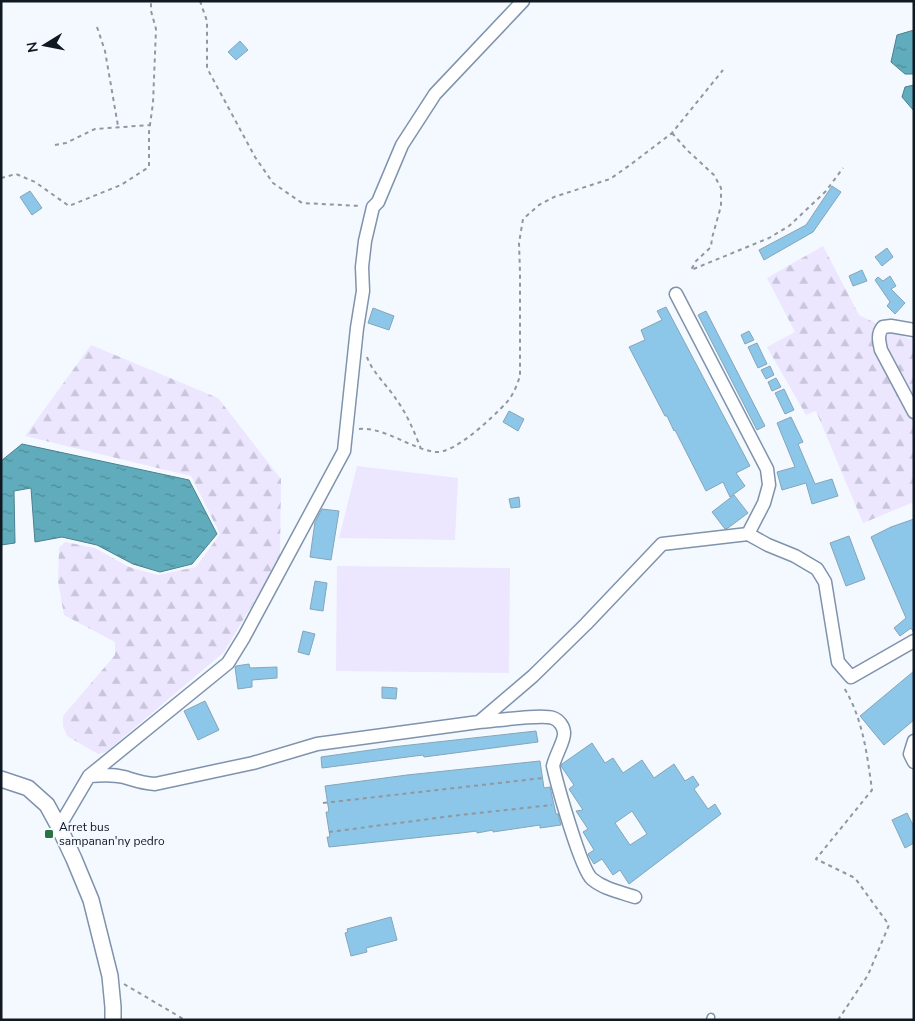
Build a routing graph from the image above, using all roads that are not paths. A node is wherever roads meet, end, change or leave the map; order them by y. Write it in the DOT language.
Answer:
graph roads {
  1 [pos="524,1"];
  2 [pos="676,294"];
  3 [pos="914,330"];
  4 [pos="914,412"];
  5 [pos="748,534"];
  6 [pos="914,641"];
  7 [pos="479,722"];
  8 [pos="914,741"];
  9 [pos="914,762"];
  10 [pos="89,776"];
  11 [pos="1,779"];
  12 [pos="59,826"];
  13 [pos="635,896"];
  14 [pos="113,1020"];
  1 -- 10 [label="street"];
  2 -- 5 [label="street"];
  3 -- 4 [label="street"];
  5 -- 6 [label="street"];
  5 -- 7 [label="street"];
  7 -- 10 [label="street"];
  7 -- 13 [label="street"];
  8 -- 9 [label="street"];
  10 -- 12 [label="street"];
  11 -- 12 [label="street"];
  12 -- 14 [label="street"];
}
